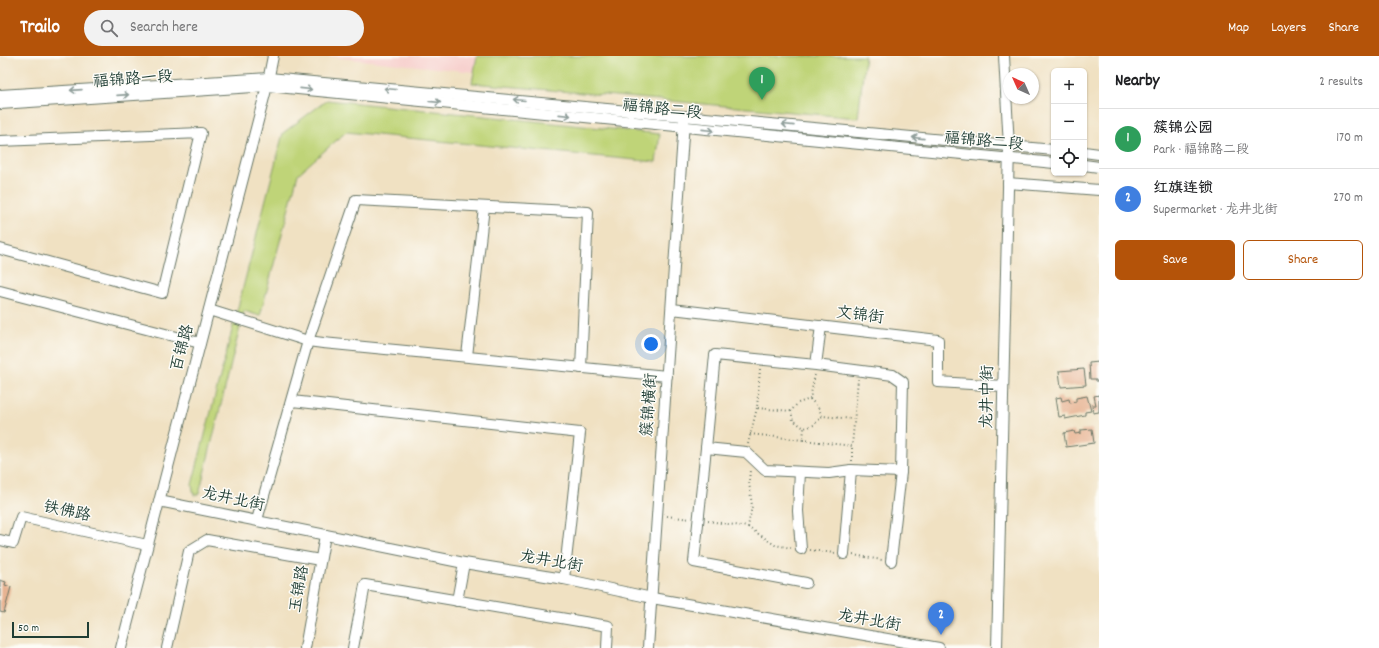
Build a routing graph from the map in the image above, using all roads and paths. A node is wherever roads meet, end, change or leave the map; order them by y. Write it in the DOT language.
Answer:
graph roads {
  1 [pos="274,56"];
  2 [pos="1004,56"];
  3 [pos="268,82"];
  4 [pos="0,95"];
  5 [pos="0,104"];
  6 [pos="685,115"];
  7 [pos="684,127"];
  8 [pos="0,140"];
  9 [pos="1009,147"];
  10 [pos="1051,150"];
  11 [pos="1087,152"];
  12 [pos="1099,154"];
  13 [pos="1008,160"];
  14 [pos="1051,163"];
  15 [pos="1087,166"];
  16 [pos="1099,167"];
  17 [pos="1008,183"];
  18 [pos="1099,190"];
  19 [pos="484,206"];
  20 [pos="0,249"];
  21 [pos="0,291"];
  22 [pos="672,309"];
  23 [pos="209,310"];
  24 [pos="821,326"];
  25 [pos="308,341"];
  26 [pos="200,343"];
  27 [pos="466,356"];
  28 [pos="760,360"];
  29 [pos="816,365"];
  30 [pos="581,368"];
  31 [pos="858,370"];
  32 [pos="667,376"];
  33 [pos="1003,386"];
  34 [pos="810,399"];
  35 [pos="292,401"];
  36 [pos="757,408"];
  37 [pos="791,411"];
  38 [pos="822,416"];
  39 [pos="853,419"];
  40 [pos="804,428"];
  41 [pos="750,434"];
  42 [pos="803,440"];
  43 [pos="852,446"];
  44 [pos="706,448"];
  45 [pos="748,455"];
  46 [pos="851,470"];
  47 [pos="800,472"];
  48 [pos="901,472"];
  49 [pos="159,501"];
  50 [pos="658,515"];
  51 [pos="257,520"];
  52 [pos="700,520"];
  53 [pos="748,527"];
  54 [pos="325,535"];
  55 [pos="0,540"];
  56 [pos="147,545"];
  57 [pos="775,546"];
  58 [pos="801,549"];
  59 [pos="844,554"];
  60 [pos="320,560"];
  61 [pos="891,561"];
  62 [pos="464,563"];
  63 [pos="564,579"];
  64 [pos="806,583"];
  65 [pos="652,598"];
  66 [pos="457,601"];
  67 [pos="121,648"];
  68 [pos="167,648"];
  69 [pos="305,648"];
  70 [pos="353,648"];
  71 [pos="607,648"];
  72 [pos="648,648"];
  73 [pos="939,648"];
  74 [pos="997,648"];
  1 -- 3 [label="street, 百锦路"];
  2 -- 9 [label="street, 龙井中街"];
  3 -- 4 [label="street, 福锦路一段, one-way"];
  5 -- 3 [label="street, 福锦路一段, one-way"];
  6 -- 3 [label="street, 福锦路二段, one-way"];
  3 -- 7 [label="street, 福锦路二段, one-way"];
  3 -- 23 [label="street, 百锦路"];
  6 -- 7 [label="street, 簇锦横街"];
  9 -- 6 [label="street, 福锦路二段, one-way"];
  7 -- 13 [label="street, 福锦路二段, one-way"];
  7 -- 22 [label="street, 簇锦横街"];
  8 -- 20 [label="street"];
  9 -- 10 [label="street, 福锦路二段"];
  9 -- 13 [label="street, 龙井中街"];
  11 -- 12 [label="street"];
  13 -- 14 [label="street, 福锦路二段"];
  13 -- 17 [label="street, 龙井中街"];
  15 -- 16 [label="street"];
  17 -- 18 [label="street"];
  17 -- 33 [label="street, 龙井中街"];
  19 -- 25 [label="street"];
  19 -- 27 [label="street"];
  19 -- 30 [label="street"];
  21 -- 26 [label="street"];
  22 -- 24 [label="street, 文锦街"];
  22 -- 32 [label="street, 簇锦横街"];
  23 -- 25 [label="street"];
  23 -- 26 [label="street, 百锦路"];
  24 -- 29 [label="street"];
  24 -- 33 [label="street, 文锦街"];
  25 -- 27 [label="street"];
  25 -- 35 [label="street"];
  26 -- 49 [label="street, 百锦路"];
  27 -- 30 [label="street"];
  28 -- 29 [label="street"];
  28 -- 36 [label="path"];
  28 -- 44 [label="street"];
  29 -- 31 [label="street"];
  29 -- 34 [label="path"];
  30 -- 32 [label="street"];
  31 -- 39 [label="path"];
  31 -- 48 [label="street"];
  32 -- 50 [label="street, 簇锦横街"];
  33 -- 74 [label="street, 龙井中街"];
  34 -- 37 [label="path"];
  34 -- 38 [label="path"];
  35 -- 51 [label="street"];
  35 -- 63 [label="street"];
  36 -- 37 [label="path"];
  36 -- 41 [label="path"];
  37 -- 40 [label="path"];
  38 -- 39 [label="path"];
  38 -- 40 [label="path"];
  39 -- 43 [label="path"];
  40 -- 42 [label="path"];
  41 -- 42 [label="path"];
  41 -- 45 [label="path"];
  42 -- 43 [label="path"];
  43 -- 46 [label="path"];
  44 -- 45 [label="street"];
  44 -- 52 [label="street"];
  45 -- 47 [label="street"];
  45 -- 53 [label="path"];
  46 -- 47 [label="street"];
  46 -- 48 [label="street"];
  46 -- 59 [label="street"];
  47 -- 58 [label="street"];
  48 -- 61 [label="street"];
  49 -- 51 [label="street, 龙井北街"];
  49 -- 56 [label="street, 百锦路"];
  50 -- 52 [label="path"];
  50 -- 65 [label="street, 簇锦横街"];
  51 -- 54 [label="street, 龙井北街"];
  52 -- 53 [label="path"];
  52 -- 64 [label="street"];
  53 -- 57 [label="path"];
  54 -- 60 [label="street, 玉锦路"];
  54 -- 62 [label="street, 龙井北街"];
  55 -- 56 [label="street, 铁佛路"];
  56 -- 67 [label="street, 百锦路"];
  60 -- 68 [label="street"];
  60 -- 69 [label="street, 玉锦路"];
  62 -- 63 [label="street, 龙井北街"];
  62 -- 66 [label="street"];
  63 -- 65 [label="street, 龙井北街"];
  65 -- 72 [label="street, 簇锦横街"];
  65 -- 73 [label="street, 龙井北街"];
  66 -- 70 [label="street"];
  66 -- 71 [label="street"];
}
